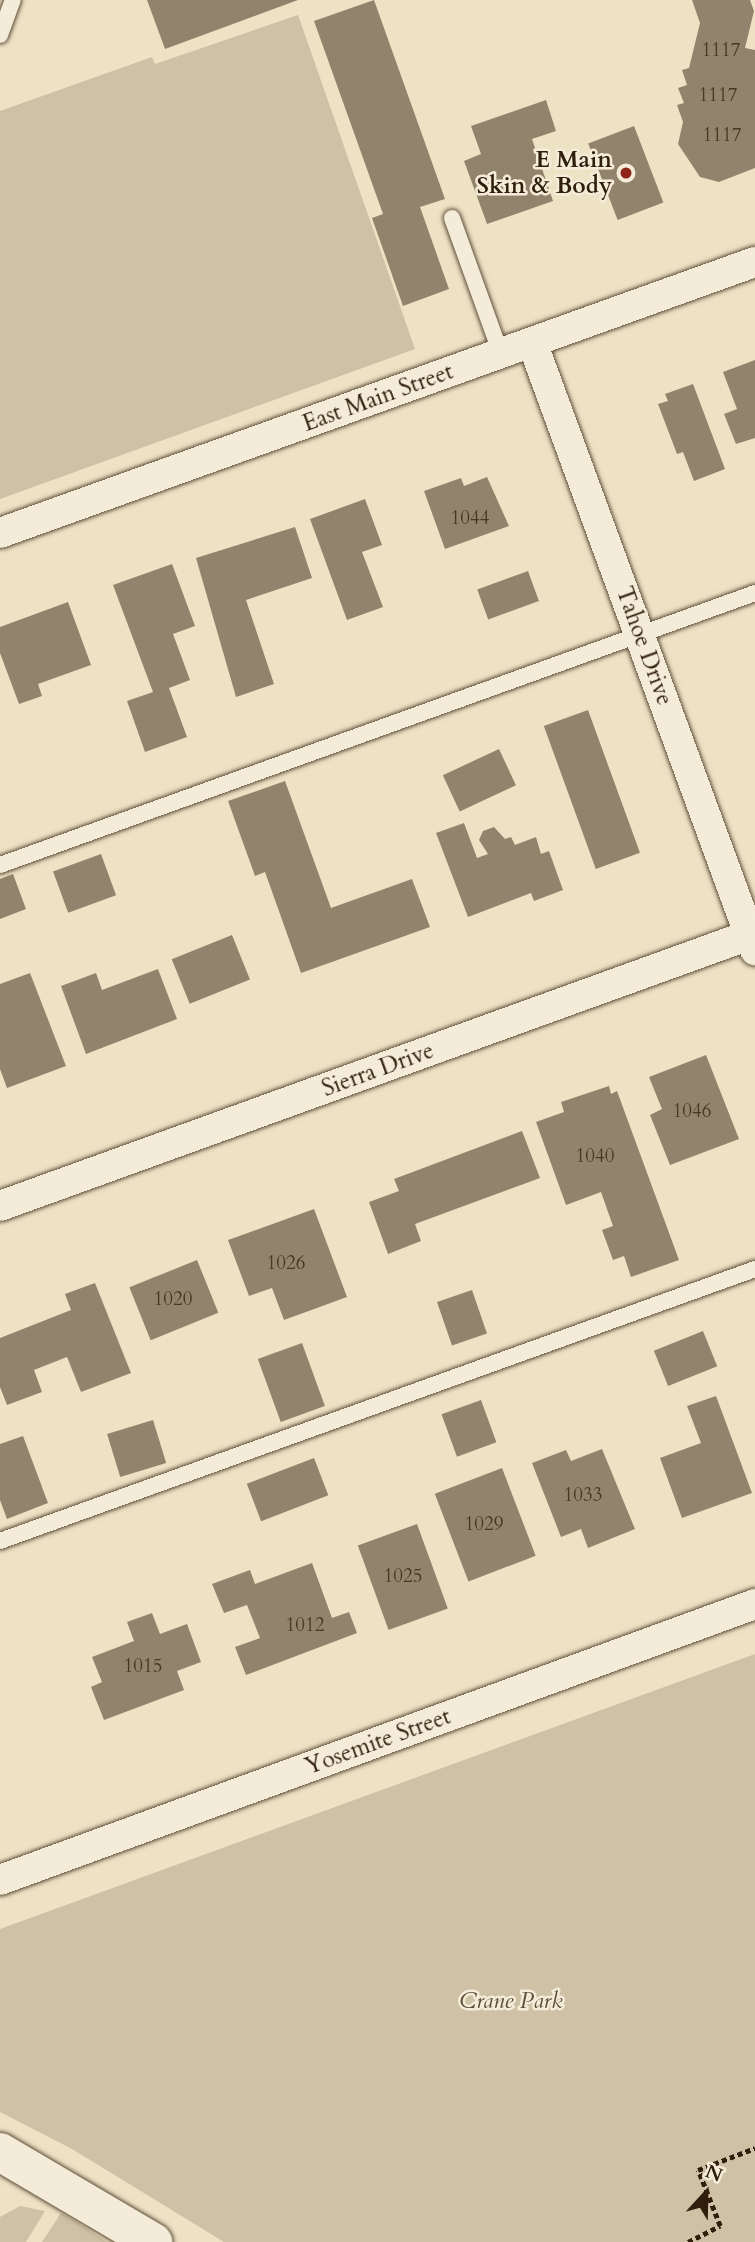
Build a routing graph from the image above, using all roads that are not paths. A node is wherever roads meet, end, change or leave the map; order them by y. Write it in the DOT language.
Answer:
graph roads {
  1 [pos="13,0"];
  2 [pos="0,35"];
  3 [pos="452,218"];
  4 [pos="755,262"];
  5 [pos="532,342"];
  6 [pos="501,354"];
  7 [pos="0,533"];
  8 [pos="755,593"];
  9 [pos="640,635"];
  10 [pos="0,865"];
  11 [pos="753,939"];
  12 [pos="0,1206"];
  13 [pos="755,1269"];
  14 [pos="0,1541"];
  15 [pos="755,1604"];
  16 [pos="0,1880"];
  17 [pos="0,2152"];
  18 [pos="153,2242"];
  1 -- 2 [label="lane"];
  3 -- 6 [label="lane"];
  4 -- 5 [label="street, East Main Street"];
  5 -- 6 [label="street, East Main Street"];
  5 -- 9 [label="street, Tahoe Drive"];
  6 -- 7 [label="street, East Main Street"];
  8 -- 9 [label="lane"];
  9 -- 10 [label="lane"];
  9 -- 11 [label="street, Tahoe Drive"];
  11 -- 12 [label="street, Sierra Drive"];
  13 -- 14 [label="lane"];
  15 -- 16 [label="street, Yosemite Street"];
  17 -- 18 [label="main road"];
}
